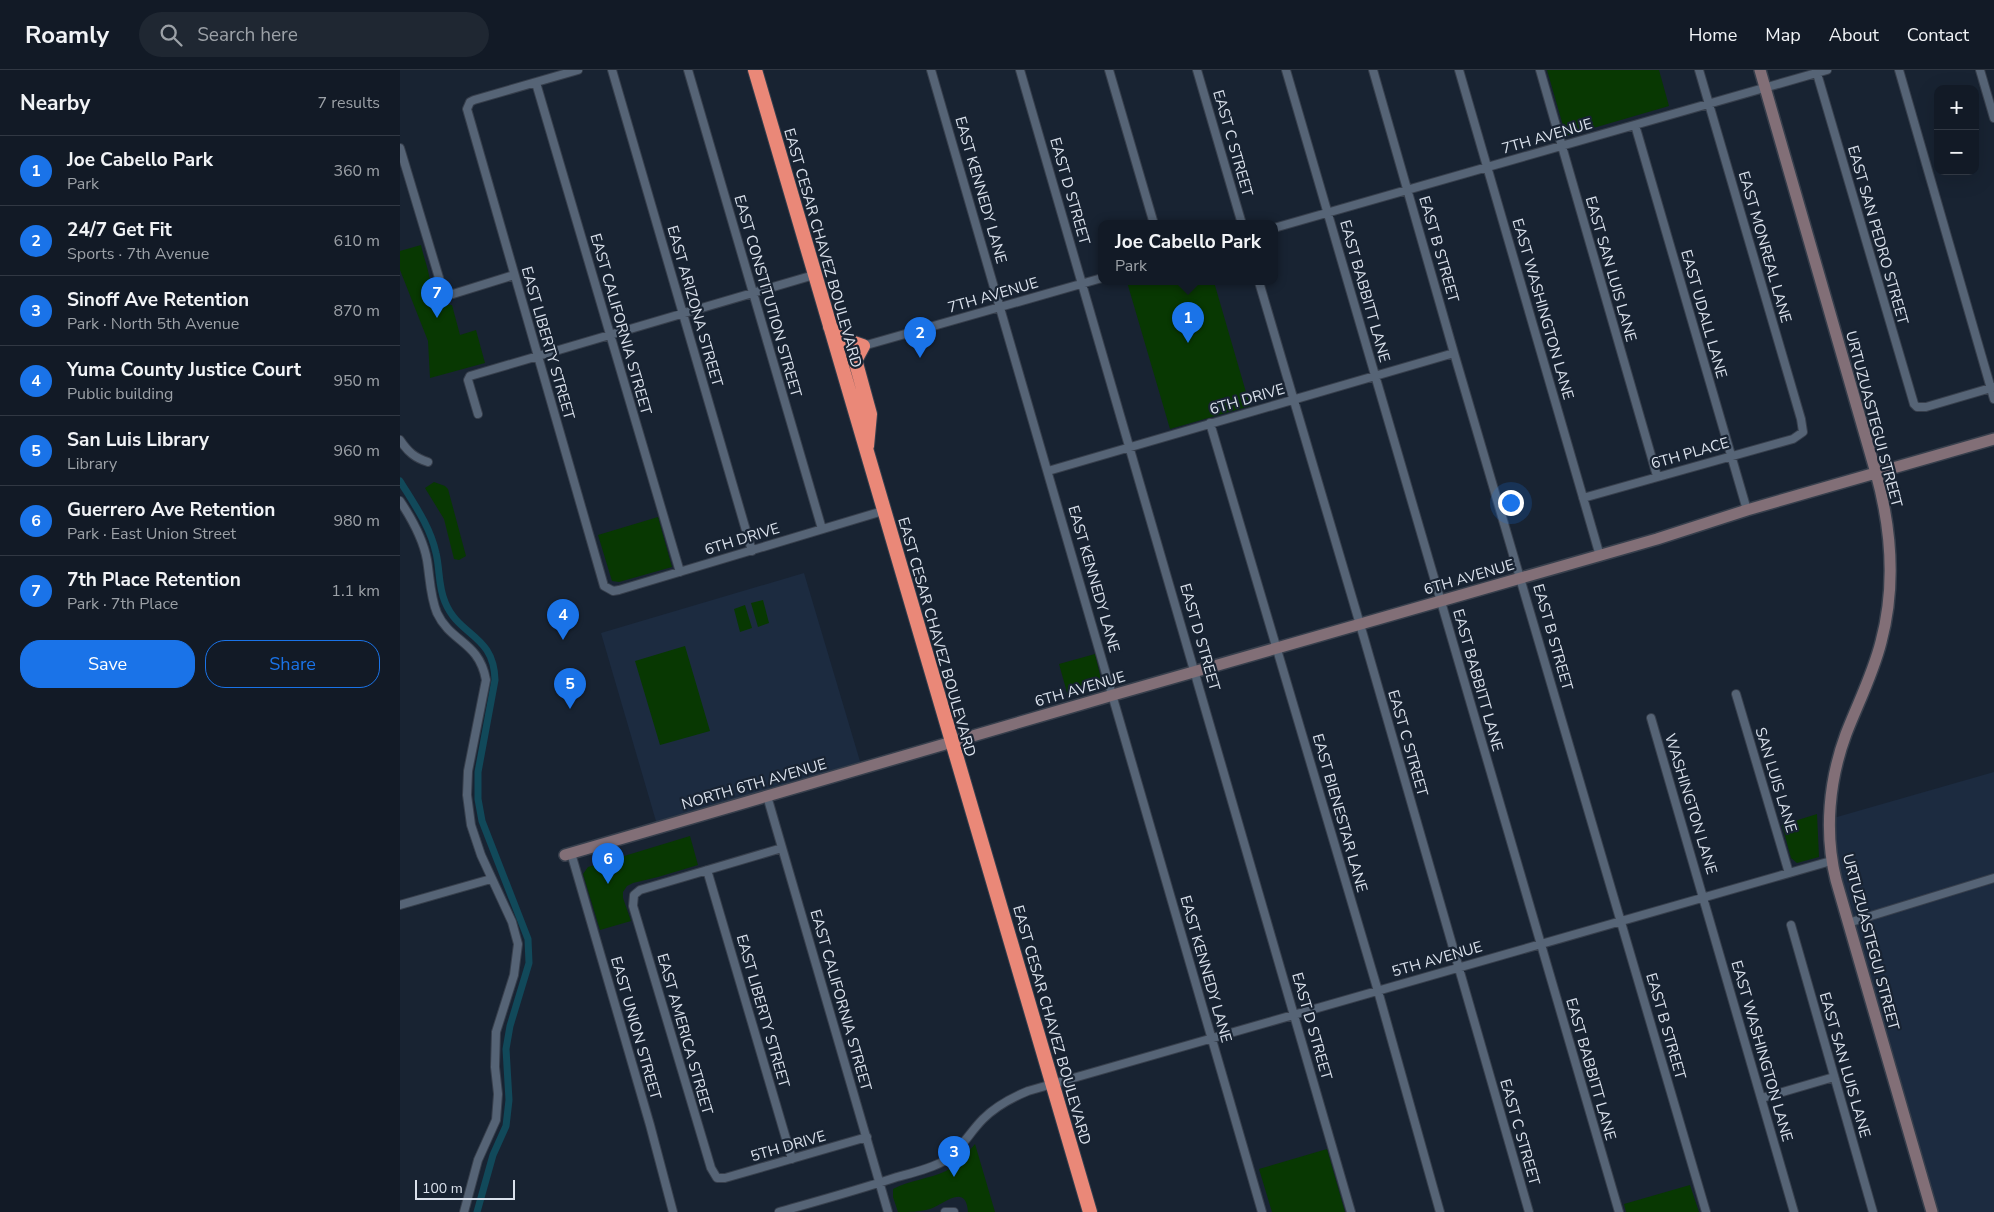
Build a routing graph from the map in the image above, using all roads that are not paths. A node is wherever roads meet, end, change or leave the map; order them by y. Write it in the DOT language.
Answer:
graph roads {
  1 [pos="578,70"];
  2 [pos="612,70"];
  3 [pos="688,70"];
  4 [pos="755,70"];
  5 [pos="931,70"];
  6 [pos="1020,70"];
  7 [pos="1109,70"];
  8 [pos="1197,70"];
  9 [pos="1286,70"];
  10 [pos="1373,70"];
  11 [pos="1459,70"];
  12 [pos="1540,70"];
  13 [pos="1699,70"];
  14 [pos="1760,70"];
  15 [pos="1828,70"];
  16 [pos="1899,70"];
  17 [pos="1980,70"];
  18 [pos="1817,71"];
  19 [pos="536,83"];
  20 [pos="1765,88"];
  21 [pos="1709,104"];
  22 [pos="1994,118"];
  23 [pos="1635,125"];
  24 [pos="1561,146"];
  25 [pos="400,148"];
  26 [pos="1487,167"];
  27 [pos="1408,190"];
  28 [pos="1327,213"];
  29 [pos="1153,220"];
  30 [pos="1241,220"];
  31 [pos="1278,227"];
  32 [pos="514,275"];
  33 [pos="814,275"];
  34 [pos="1098,279"];
  35 [pos="1082,283"];
  36 [pos="1260,285"];
  37 [pos="753,293"];
  38 [pos="1000,307"];
  39 [pos="683,314"];
  40 [pos="828,324"];
  41 [pos="610,335"];
  42 [pos="863,346"];
  43 [pos="1454,353"];
  44 [pos="537,356"];
  45 [pos="1375,376"];
  46 [pos="1992,387"];
  47 [pos="1994,399"];
  48 [pos="1292,400"];
  49 [pos="478,414"];
  50 [pos="1210,423"];
  51 [pos="1803,432"];
  52 [pos="1994,439"];
  53 [pos="400,440"];
  54 [pos="1130,447"];
  55 [pos="867,454"];
  56 [pos="1731,456"];
  57 [pos="428,462"];
  58 [pos="1048,471"];
  59 [pos="1876,473"];
  60 [pos="1657,476"];
  61 [pos="1583,498"];
  62 [pos="400,500"];
  63 [pos="1747,510"];
  64 [pos="883,511"];
  65 [pos="822,530"];
  66 [pos="752,550"];
  67 [pos="1600,556"];
  68 [pos="680,572"];
  69 [pos="1521,578"];
  70 [pos="608,590"];
  71 [pos="1440,601"];
  72 [pos="1360,624"];
  73 [pos="1277,648"];
  74 [pos="1196,672"];
  75 [pos="1736,694"];
  76 [pos="1113,695"];
  77 [pos="1651,718"];
  78 [pos="952,742"];
  79 [pos="767,796"];
  80 [pos="782,848"];
  81 [pos="568,854"];
  82 [pos="1831,861"];
  83 [pos="707,870"];
  84 [pos="1789,873"];
  85 [pos="491,878"];
  86 [pos="1994,878"];
  87 [pos="1704,897"];
  88 [pos="400,905"];
  89 [pos="1621,921"];
  90 [pos="1848,923"];
  91 [pos="1791,925"];
  92 [pos="1540,944"];
  93 [pos="1458,967"];
  94 [pos="1378,991"];
  95 [pos="1295,1014"];
  96 [pos="1211,1038"];
  97 [pos="1834,1077"];
  98 [pos="1052,1084"];
  99 [pos="1762,1098"];
  100 [pos="867,1137"];
  101 [pos="792,1159"];
  102 [pos="717,1178"];
  103 [pos="880,1183"];
  104 [pos="464,1212"];
  105 [pos="673,1212"];
  106 [pos="779,1212"];
  107 [pos="888,1212"];
  108 [pos="945,1212"];
  109 [pos="954,1212"];
  110 [pos="1090,1212"];
  111 [pos="1262,1212"];
  112 [pos="1352,1212"];
  113 [pos="1440,1212"];
  114 [pos="1529,1212"];
  115 [pos="1618,1212"];
  116 [pos="1706,1212"];
  117 [pos="1794,1212"];
  118 [pos="1873,1212"];
  119 [pos="1932,1212"];
  1 -- 19 [label="street"];
  2 -- 39 [label="street, EAST ARIZONA STREET"];
  3 -- 37 [label="street, EAST CONSTITUTION STREET"];
  4 -- 33 [label="highway, EAST CESAR CHAVEZ BOULEVARD"];
  5 -- 38 [label="street, EAST KENNEDY LANE"];
  6 -- 35 [label="street, EAST D STREET"];
  7 -- 29 [label="street"];
  8 -- 30 [label="street, EAST C STREET"];
  9 -- 28 [label="street, EAST BABBITT LANE"];
  10 -- 27 [label="street, EAST B STREET"];
  11 -- 26 [label="street, EAST WASHINGTON LANE"];
  12 -- 24 [label="street, EAST SAN LUIS LANE"];
  13 -- 21 [label="street, EAST MONREAL LANE"];
  14 -- 20 [label="street, URTUZUASTEGUI STREET"];
  15 -- 18 [label="street, 7TH AVENUE"];
  16 -- 46 [label="street"];
  17 -- 22 [label="street"];
  18 -- 20 [label="street, 7TH AVENUE"];
  18 -- 46 [label="street, EAST SAN PEDRO STREET"];
  19 -- 32 [label="street, EAST LIBERTY STREET"];
  19 -- 41 [label="street, EAST CALIFORNIA STREET"];
  20 -- 21 [label="street, 7TH AVENUE"];
  20 -- 59 [label="street, URTUZUASTEGUI STREET"];
  21 -- 23 [label="street, 7TH AVENUE"];
  21 -- 51 [label="street, EAST MONREAL LANE"];
  23 -- 24 [label="street, 7TH AVENUE"];
  23 -- 56 [label="street, EAST UDALL LANE"];
  24 -- 26 [label="street, 7TH AVENUE"];
  24 -- 60 [label="street, EAST SAN LUIS LANE"];
  25 -- 32 [label="street"];
  26 -- 27 [label="street, 7TH AVENUE"];
  26 -- 61 [label="street, EAST WASHINGTON LANE"];
  27 -- 28 [label="street, 7TH AVENUE"];
  27 -- 43 [label="street, EAST B STREET"];
  28 -- 31 [label="street, 7TH AVENUE"];
  28 -- 45 [label="street, EAST BABBITT LANE"];
  32 -- 44 [label="street, EAST LIBERTY STREET"];
  33 -- 37 [label="street"];
  33 -- 40 [label="highway, EAST CESAR CHAVEZ BOULEVARD"];
  34 -- 35 [label="street, 7TH AVENUE"];
  35 -- 38 [label="street, 7TH AVENUE"];
  35 -- 54 [label="street, EAST D STREET"];
  36 -- 48 [label="street, EAST C STREET"];
  37 -- 39 [label="street"];
  37 -- 65 [label="street, EAST CONSTITUTION STREET"];
  38 -- 42 [label="street, 7TH AVENUE"];
  38 -- 58 [label="street, EAST KENNEDY LANE"];
  39 -- 41 [label="street"];
  39 -- 66 [label="street, EAST ARIZONA STREET"];
  40 -- 42 [label="highway"];
  40 -- 55 [label="highway, EAST CESAR CHAVEZ BOULEVARD"];
  41 -- 44 [label="street"];
  41 -- 68 [label="street, EAST CALIFORNIA STREET"];
  42 -- 55 [label="highway"];
  43 -- 45 [label="street, 6TH DRIVE"];
  43 -- 69 [label="street, EAST B STREET"];
  44 -- 49 [label="street"];
  44 -- 70 [label="street, EAST LIBERTY STREET"];
  45 -- 48 [label="street, 6TH DRIVE"];
  45 -- 71 [label="street, EAST BABBITT LANE"];
  46 -- 47 [label="street"];
  48 -- 50 [label="street, 6TH DRIVE"];
  48 -- 72 [label="street, EAST C STREET"];
  50 -- 54 [label="street, 6TH DRIVE"];
  50 -- 73 [label="street, EAST BIENESTAR LANE"];
  51 -- 56 [label="street, 6TH PLACE"];
  52 -- 59 [label="street, 6TH AVENUE"];
  53 -- 57 [label="street"];
  54 -- 58 [label="street, 6TH DRIVE"];
  54 -- 74 [label="street, EAST D STREET"];
  55 -- 64 [label="highway, EAST CESAR CHAVEZ BOULEVARD"];
  56 -- 60 [label="street, 6TH PLACE"];
  56 -- 63 [label="street, EAST UDALL LANE"];
  58 -- 76 [label="street, EAST KENNEDY LANE"];
  59 -- 63 [label="street, 6TH AVENUE"];
  59 -- 82 [label="street, URTUZUASTEGUI STREET"];
  60 -- 61 [label="street, 6TH PLACE"];
  61 -- 67 [label="street, EAST WASHINGTON LANE"];
  62 -- 85 [label="street"];
  63 -- 67 [label="street, 6TH AVENUE"];
  64 -- 65 [label="street, 6TH DRIVE"];
  64 -- 78 [label="highway, EAST CESAR CHAVEZ BOULEVARD"];
  65 -- 66 [label="street, 6TH DRIVE"];
  66 -- 68 [label="street, 6TH DRIVE"];
  67 -- 69 [label="street, 6TH AVENUE"];
  68 -- 70 [label="street, 6TH DRIVE"];
  69 -- 71 [label="street, 6TH AVENUE"];
  69 -- 89 [label="street, EAST B STREET"];
  71 -- 72 [label="street, 6TH AVENUE"];
  71 -- 92 [label="street, EAST BABBITT LANE"];
  72 -- 73 [label="street, 6TH AVENUE"];
  72 -- 93 [label="street, EAST C STREET"];
  73 -- 74 [label="street, 6TH AVENUE"];
  73 -- 94 [label="street, EAST BIENESTAR LANE"];
  74 -- 76 [label="street, 6TH AVENUE"];
  74 -- 95 [label="street, EAST D STREET"];
  75 -- 84 [label="street, SAN LUIS LANE"];
  76 -- 78 [label="street, 6TH AVENUE"];
  76 -- 96 [label="street, EAST KENNEDY LANE"];
  77 -- 87 [label="street, WASHINGTON LANE"];
  78 -- 79 [label="street, NORTH 6TH AVENUE"];
  78 -- 98 [label="highway, EAST CESAR CHAVEZ BOULEVARD"];
  79 -- 80 [label="street, EAST CALIFORNIA STREET"];
  79 -- 81 [label="street, NORTH 6TH AVENUE"];
  80 -- 83 [label="street"];
  80 -- 100 [label="street, EAST CALIFORNIA STREET"];
  81 -- 105 [label="street, EAST UNION STREET"];
  82 -- 84 [label="street, 5TH AVENUE"];
  82 -- 90 [label="street, URTUZUASTEGUI STREET"];
  83 -- 101 [label="street, EAST LIBERTY STREET"];
  83 -- 102 [label="street, EAST AMERICA STREET"];
  84 -- 87 [label="street, 5TH AVENUE"];
  85 -- 88 [label="street"];
  85 -- 104 [label="street"];
  86 -- 90 [label="street"];
  87 -- 89 [label="street, 5TH AVENUE"];
  87 -- 99 [label="street, EAST WASHINGTON LANE"];
  89 -- 92 [label="street, 5TH AVENUE"];
  89 -- 116 [label="street, EAST B STREET"];
  90 -- 119 [label="street, URTUZUASTEGUI STREET"];
  91 -- 97 [label="street, EAST SAN LUIS LANE"];
  92 -- 93 [label="street, 5TH AVENUE"];
  92 -- 115 [label="street, EAST BABBITT LANE"];
  93 -- 94 [label="street, 5TH AVENUE"];
  93 -- 114 [label="street, EAST C STREET"];
  94 -- 95 [label="street, 5TH AVENUE"];
  94 -- 113 [label="street, EAST BIENESTAR LANE"];
  95 -- 96 [label="street, 5TH AVENUE"];
  95 -- 112 [label="street, EAST D STREET"];
  96 -- 98 [label="street, 5TH AVENUE"];
  96 -- 111 [label="street, EAST KENNEDY LANE"];
  97 -- 99 [label="street"];
  97 -- 118 [label="street, EAST SAN LUIS LANE"];
  98 -- 103 [label="street, 5TH AVENUE"];
  98 -- 110 [label="highway, EAST CESAR CHAVEZ BOULEVARD"];
  99 -- 117 [label="street, EAST WASHINGTON LANE"];
  100 -- 101 [label="street, 5TH DRIVE"];
  100 -- 103 [label="street, EAST CALIFORNIA STREET"];
  101 -- 102 [label="street, 5TH DRIVE"];
  103 -- 106 [label="street, 5TH AVENUE"];
  103 -- 107 [label="street, EAST CALIFORNIA STREET"];
  108 -- 109 [label="street"];
}
